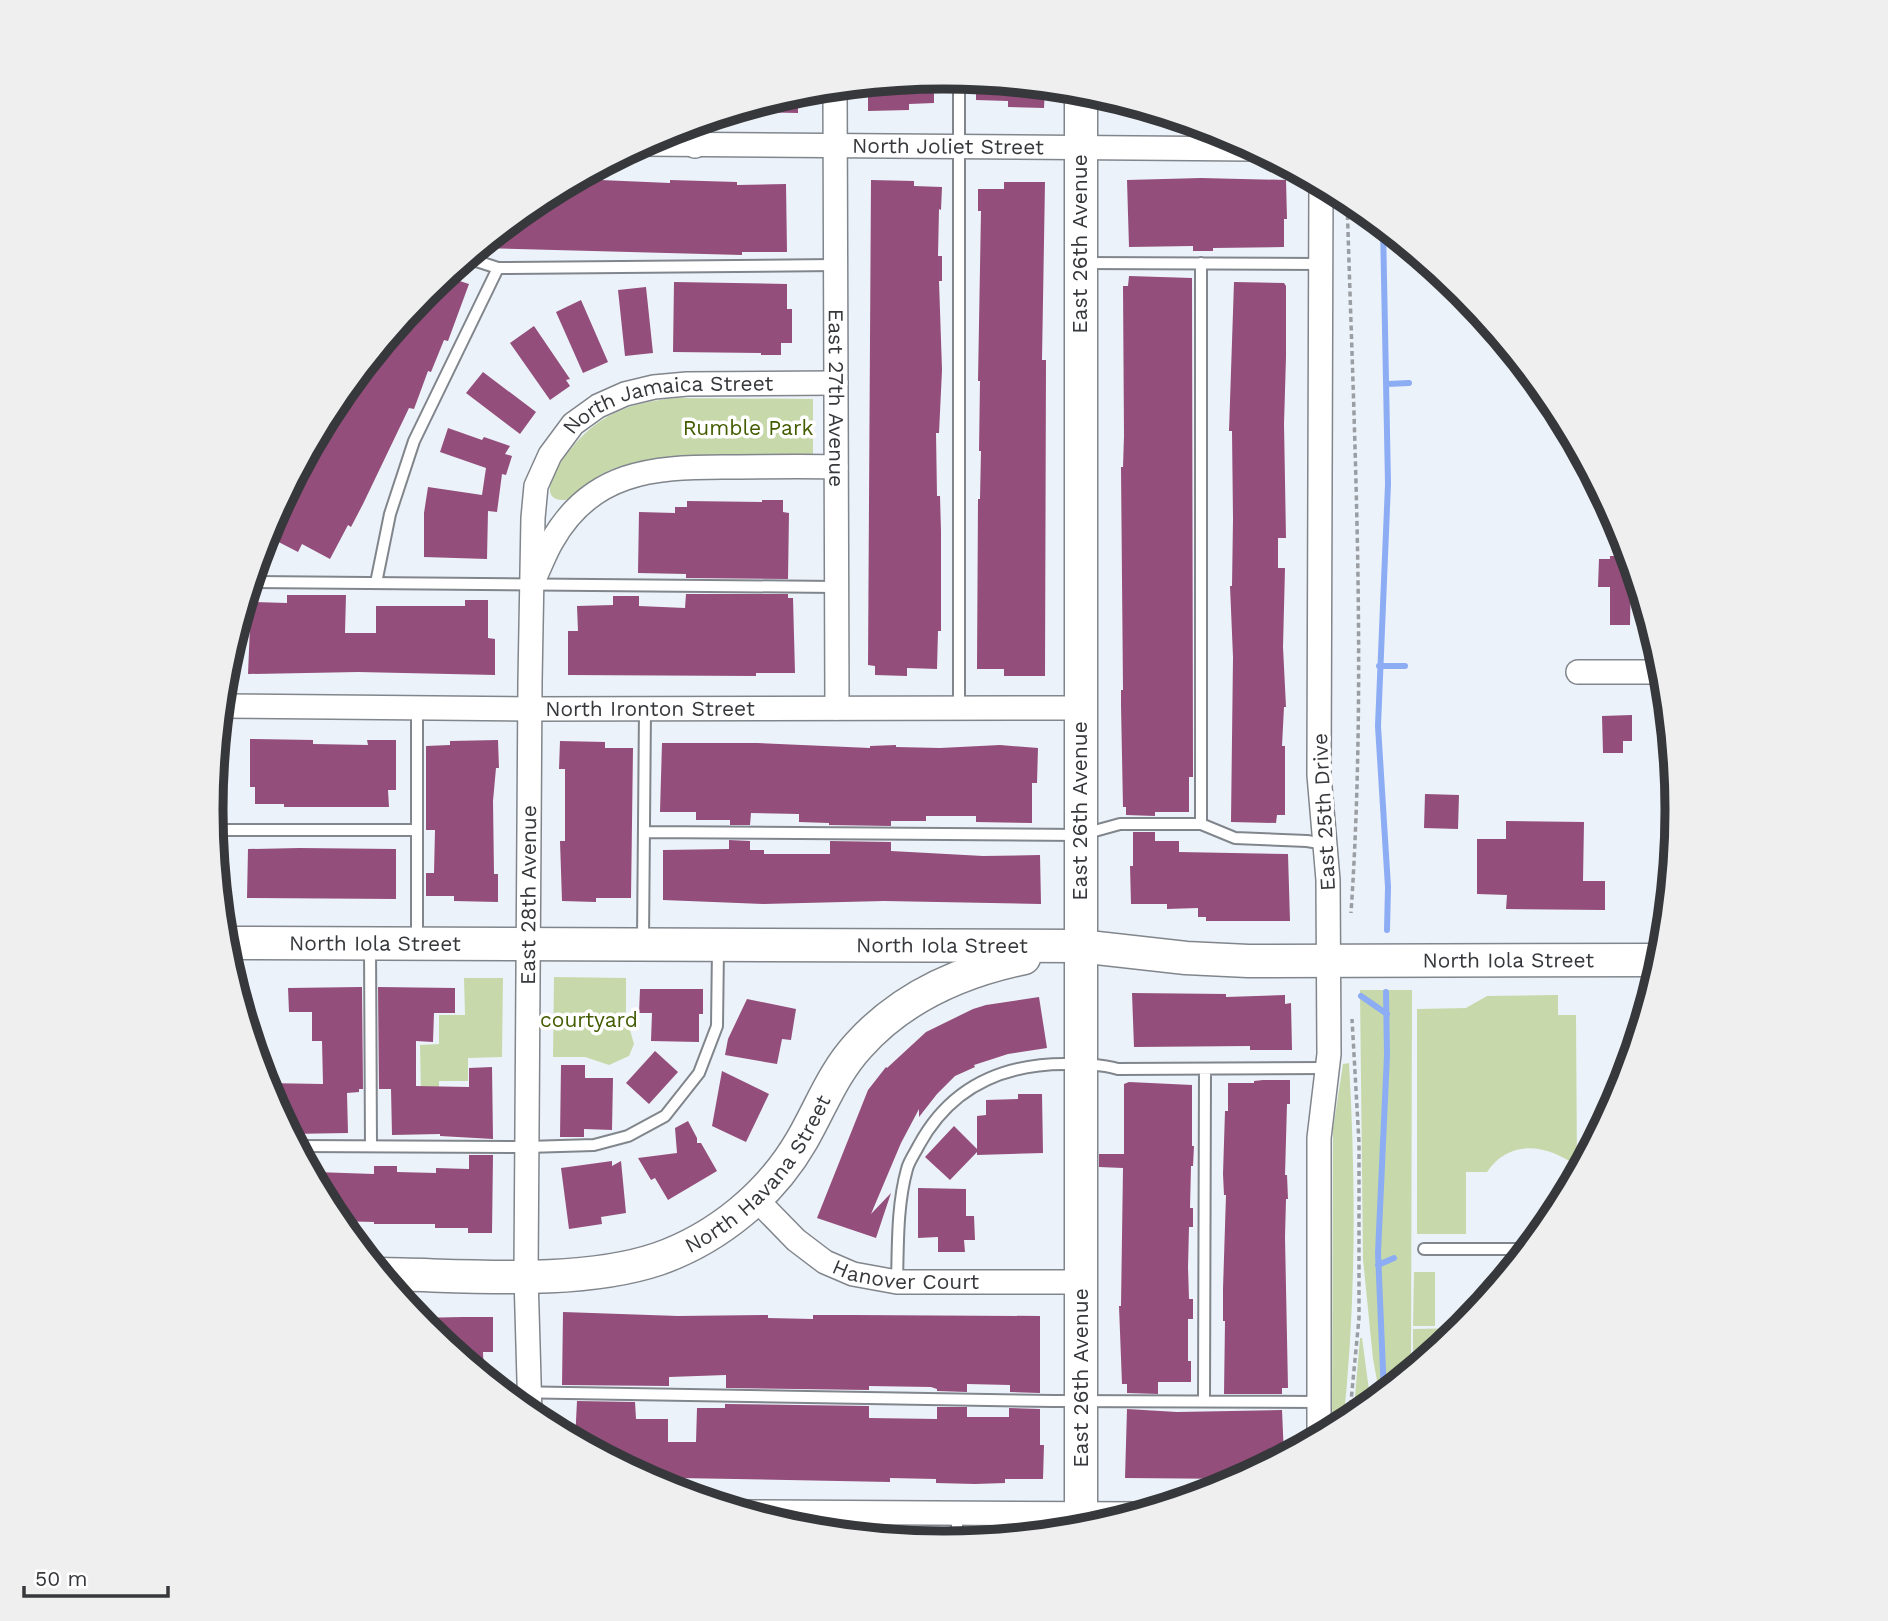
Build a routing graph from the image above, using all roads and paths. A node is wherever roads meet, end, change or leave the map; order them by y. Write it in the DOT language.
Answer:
graph roads {
  1 [pos="959,90"];
  2 [pos="835,98"];
  3 [pos="1081,102"];
  4 [pos="695,134"];
  5 [pos="835,146"];
  6 [pos="959,147"];
  7 [pos="1080,147"];
  8 [pos="1230,149"];
  9 [pos="1321,196"];
  10 [pos="1348,213"];
  11 [pos="477,261"];
  12 [pos="1080,263"];
  13 [pos="1201,264"];
  14 [pos="1321,264"];
  15 [pos="836,265"];
  16 [pos="498,268"];
  17 [pos="836,383"];
  18 [pos="836,467"];
  19 [pos="536,486"];
  20 [pos="573,512"];
  21 [pos="260,582"];
  22 [pos="376,583"];
  23 [pos="532,584"];
  24 [pos="836,587"];
  25 [pos="1578,672"];
  26 [pos="1651,672"];
  27 [pos="231,706"];
  28 [pos="417,708"];
  29 [pos="837,708"];
  30 [pos="959,708"];
  31 [pos="1080,708"];
  32 [pos="530,709"];
  33 [pos="645,709"];
  34 [pos="1201,824"];
  35 [pos="223,828"];
  36 [pos="417,830"];
  37 [pos="644,832"];
  38 [pos="1080,835"];
  39 [pos="1325,844"];
  40 [pos="1351,914"];
  41 [pos="236,943"];
  42 [pos="370,943"];
  43 [pos="417,943"];
  44 [pos="529,944"];
  45 [pos="643,944"];
  46 [pos="718,945"];
  47 [pos="1079,946"];
  48 [pos="1649,960"];
  49 [pos="1329,961"];
  50 [pos="1352,1018"];
  51 [pos="1079,1064"];
  52 [pos="1328,1068"];
  53 [pos="1205,1070"];
  54 [pos="306,1146"];
  55 [pos="371,1146"];
  56 [pos="527,1147"];
  57 [pos="756,1199"];
  58 [pos="1517,1248"];
  59 [pos="1424,1249"];
  60 [pos="392,1274"];
  61 [pos="526,1276"];
  62 [pos="897,1282"];
  63 [pos="1081,1282"];
  64 [pos="529,1400"];
  65 [pos="1081,1400"];
  66 [pos="1203,1400"];
  67 [pos="1319,1402"];
  68 [pos="534,1404"];
  69 [pos="1351,1406"];
  70 [pos="1319,1426"];
  71 [pos="779,1512"];
  72 [pos="957,1513"];
  73 [pos="1081,1519"];
  74 [pos="1067,1521"];
  75 [pos="957,1531"];
  1 -- 6 [label="lane"];
  2 -- 5 [label="street, East 27th Avenue"];
  3 -- 7 [label="street, East 26th Avenue"];
  4 -- 5 [label="street, North Joliet Street"];
  5 -- 6 [label="street, North Joliet Street"];
  5 -- 15 [label="street, East 27th Avenue"];
  6 -- 7 [label="street, North Joliet Street"];
  6 -- 30 [label="lane"];
  7 -- 8 [label="street, North Joliet Street"];
  7 -- 12 [label="street, East 26th Avenue"];
  9 -- 14 [label="street, East 25th Drive"];
  10 -- 40 [label="path"];
  11 -- 16 [label="lane"];
  12 -- 13 [label="lane"];
  12 -- 31 [label="street, East 26th Avenue"];
  13 -- 14 [label="lane"];
  13 -- 34 [label="lane"];
  14 -- 39 [label="street, East 25th Drive"];
  15 -- 16 [label="lane"];
  15 -- 17 [label="street, East 27th Avenue"];
  16 -- 22 [label="lane"];
  17 -- 18 [label="street, East 27th Avenue"];
  17 -- 19 [label="street, North Jamaica Street"];
  18 -- 20 [label="street"];
  18 -- 24 [label="street, East 27th Avenue"];
  19 -- 20 [label="street"];
  19 -- 23 [label="street, East 28th Avenue"];
  20 -- 23 [label="street, East 28th Avenue"];
  21 -- 22 [label="lane"];
  22 -- 23 [label="lane"];
  23 -- 24 [label="lane"];
  23 -- 32 [label="street, East 28th Avenue"];
  24 -- 29 [label="street, East 27th Avenue"];
  25 -- 26 [label="street"];
  27 -- 28 [label="street, North Ironton Street"];
  28 -- 32 [label="street, North Ironton Street"];
  28 -- 36 [label="lane"];
  29 -- 30 [label="street, North Ironton Street"];
  29 -- 33 [label="street, North Ironton Street"];
  30 -- 31 [label="street, North Ironton Street"];
  31 -- 38 [label="street, East 26th Avenue"];
  32 -- 33 [label="street, North Ironton Street"];
  32 -- 44 [label="street, East 28th Avenue"];
  33 -- 37 [label="lane"];
  34 -- 38 [label="lane"];
  34 -- 39 [label="lane"];
  35 -- 36 [label="lane"];
  36 -- 43 [label="lane"];
  37 -- 38 [label="lane"];
  37 -- 45 [label="lane"];
  38 -- 47 [label="street, East 26th Avenue"];
  39 -- 49 [label="street, East 25th Drive"];
  41 -- 42 [label="street, North Iola Street"];
  42 -- 43 [label="street, North Iola Street"];
  42 -- 55 [label="lane"];
  43 -- 44 [label="street, North Iola Street"];
  44 -- 45 [label="street, North Iola Street"];
  44 -- 56 [label="street, East 28th Avenue"];
  45 -- 46 [label="street, North Iola Street"];
  46 -- 47 [label="street, North Iola Street"];
  46 -- 56 [label="lane"];
  47 -- 49 [label="street, North Iola Street"];
  47 -- 51 [label="street, East 26th Avenue"];
  47 -- 57 [label="street, North Havana Street"];
  48 -- 49 [label="street, North Iola Street"];
  49 -- 52 [label="street, East 25th Drive"];
  50 -- 69 [label="path"];
  51 -- 53 [label="lane"];
  51 -- 62 [label="lane"];
  51 -- 63 [label="street, East 26th Avenue"];
  52 -- 53 [label="lane"];
  52 -- 67 [label="street, East 25th Drive"];
  53 -- 66 [label="lane"];
  54 -- 55 [label="lane"];
  55 -- 56 [label="lane"];
  56 -- 61 [label="street, East 28th Avenue"];
  57 -- 61 [label="street, North Havana Street"];
  57 -- 62 [label="street, Hanover Court"];
  58 -- 59 [label="lane"];
  60 -- 61 [label="street, North Havana Street"];
  61 -- 64 [label="street, East 28th Avenue"];
  62 -- 63 [label="street, Hanover Court"];
  63 -- 65 [label="street, East 26th Avenue"];
  65 -- 66 [label="lane"];
  65 -- 68 [label="lane"];
  65 -- 73 [label="street, East 26th Avenue"];
  66 -- 67 [label="lane"];
  67 -- 70 [label="street, East 25th Drive"];
  71 -- 72 [label="street"];
  72 -- 74 [label="street"];
  72 -- 75 [label="lane"];
}
